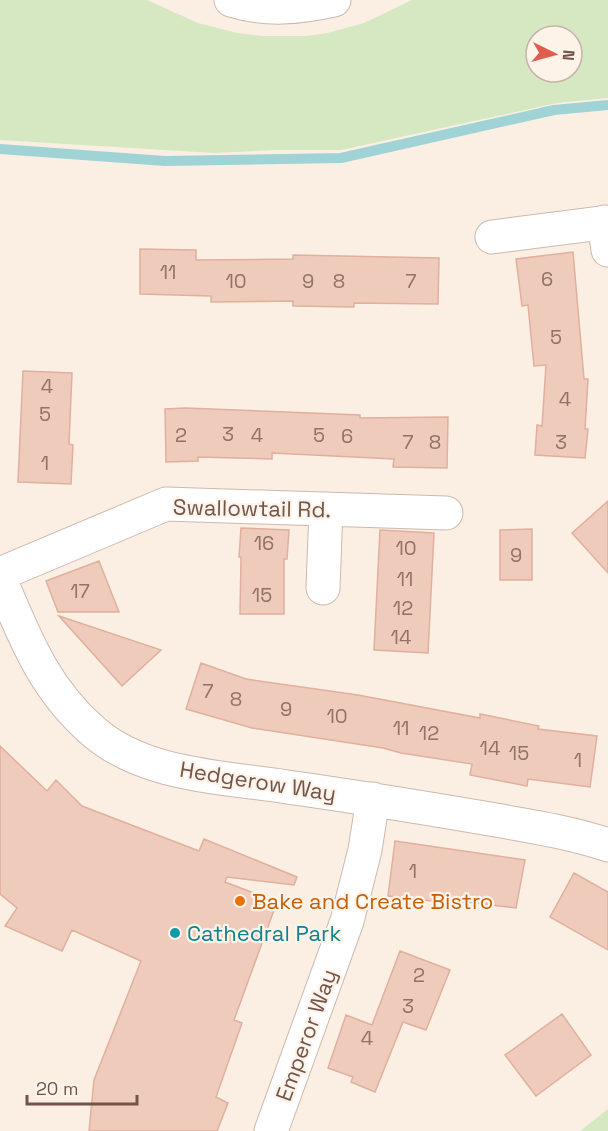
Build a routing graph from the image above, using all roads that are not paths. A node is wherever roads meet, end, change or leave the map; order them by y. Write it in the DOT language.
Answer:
graph roads {
  1 [pos="231,0"];
  2 [pos="334,0"];
  3 [pos="607,231"];
  4 [pos="492,237"];
  5 [pos="326,509"];
  6 [pos="446,513"];
  7 [pos="0,574"];
  8 [pos="0,579"];
  9 [pos="323,588"];
  10 [pos="373,799"];
  11 [pos="608,844"];
  12 [pos="271,1131"];
  1 -- 2 [label="street"];
  3 -- 4 [label="street"];
  5 -- 6 [label="street, Swallowtail Rd."];
  5 -- 7 [label="street, Swallowtail Rd."];
  5 -- 9 [label="street"];
  8 -- 10 [label="street, Hedgerow Way"];
  10 -- 11 [label="street, Hedgerow Way"];
  10 -- 12 [label="street, Emperor Way"];
}
